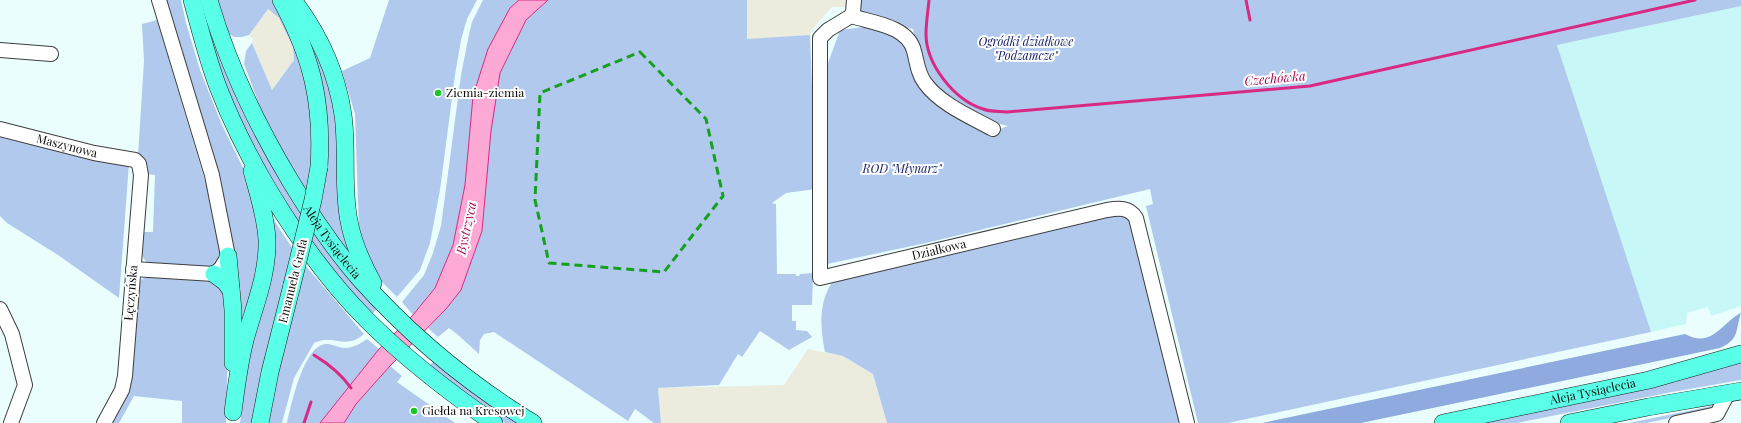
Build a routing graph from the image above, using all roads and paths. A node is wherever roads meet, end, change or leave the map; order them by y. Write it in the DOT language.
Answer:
graph roads {
  1 [pos="159,0"];
  2 [pos="192,0"];
  3 [pos="209,0"];
  4 [pos="284,0"];
  5 [pos="854,0"];
  6 [pos="851,16"];
  7 [pos="0,50"];
  8 [pos="51,54"];
  9 [pos="0,129"];
  10 [pos="993,129"];
  11 [pos="247,150"];
  12 [pos="135,160"];
  13 [pos="228,256"];
  14 [pos="134,270"];
  15 [pos="214,274"];
  16 [pos="231,290"];
  17 [pos="383,303"];
  18 [pos="0,309"];
  19 [pos="1741,354"];
  20 [pos="1735,392"];
  21 [pos="233,418"];
  22 [pos="11,423"];
  23 [pos="104,423"];
  24 [pos="260,423"];
  25 [pos="494,423"];
  26 [pos="533,423"];
  27 [pos="1187,423"];
  28 [pos="1443,423"];
  29 [pos="1569,423"];
  30 [pos="1676,423"];
  1 -- 13 [label="street"];
  2 -- 11 [label="main road, Aleja Tysiąclecia"];
  3 -- 17 [label="main road, Aleja Tysiąclecia"];
  4 -- 17 [label="main road"];
  4 -- 24 [label="main road, Emanuela Grafa, bridge"];
  5 -- 6 [label="street"];
  6 -- 10 [label="street"];
  6 -- 27 [label="street, Działkowa"];
  7 -- 8 [label="street"];
  9 -- 12 [label="street, Maszynowa"];
  11 -- 21 [label="main road"];
  11 -- 25 [label="main road, Aleja Tysiąclecia"];
  12 -- 14 [label="street, Łęczyńska"];
  13 -- 15 [label="street"];
  13 -- 16 [label="main road"];
  14 -- 15 [label="street"];
  14 -- 23 [label="street, Łęczyńska"];
  15 -- 16 [label="main road"];
  16 -- 21 [label="main road"];
  17 -- 26 [label="main road, Aleja Tysiąclecia"];
  18 -- 22 [label="street"];
  19 -- 28 [label="main road, Aleja Tysiąclecia"];
  20 -- 29 [label="main road"];
  20 -- 30 [label="street"];
}
